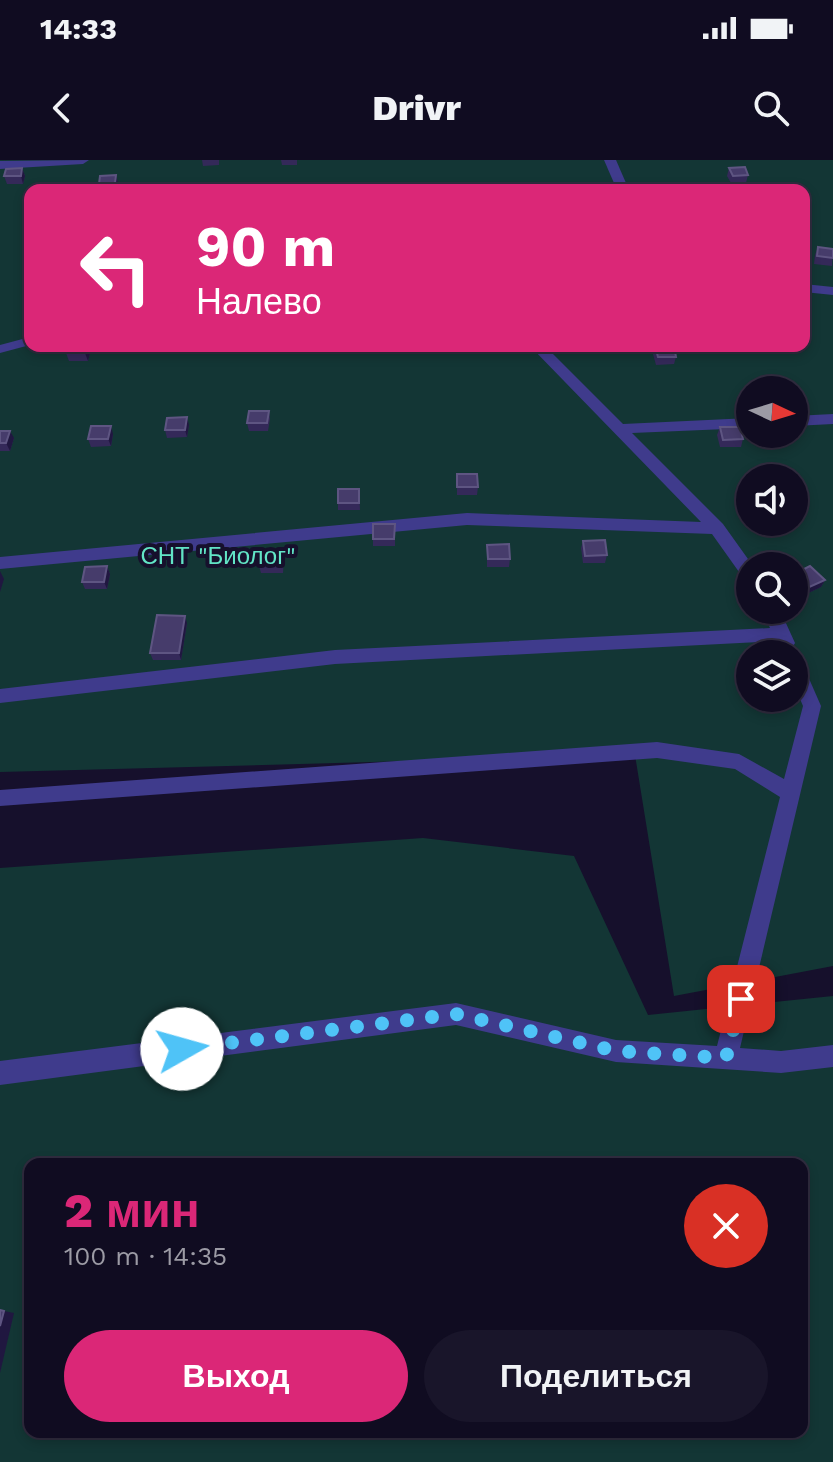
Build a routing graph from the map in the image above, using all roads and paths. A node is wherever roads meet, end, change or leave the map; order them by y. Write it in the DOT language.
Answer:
graph roads {
  1 [pos="83,160"];
  2 [pos="610,160"];
  3 [pos="0,165"];
  4 [pos="620,184"];
  5 [pos="810,289"];
  6 [pos="833,291"];
  7 [pos="24,343"];
  8 [pos="0,349"];
  9 [pos="543,352"];
  10 [pos="833,419"];
  11 [pos="808,420"];
  12 [pos="736,424"];
  13 [pos="619,429"];
  14 [pos="717,528"];
  15 [pos="736,555"];
  16 [pos="0,563"];
  17 [pos="777,624"];
  18 [pos="782,634"];
  19 [pos="784,640"];
  20 [pos="808,683"];
  21 [pos="0,696"];
  22 [pos="823,705"];
  23 [pos="791,793"];
  24 [pos="0,798"];
  25 [pos="833,1056"];
  26 [pos="726,1058"];
  27 [pos="0,1073"];
  1 -- 3 [label="lane"];
  2 -- 4 [label="lane"];
  5 -- 6 [label="lane"];
  7 -- 8 [label="lane"];
  9 -- 13 [label="lane"];
  10 -- 11 [label="lane"];
  12 -- 13 [label="lane"];
  13 -- 14 [label="lane"];
  14 -- 15 [label="lane"];
  14 -- 16 [label="lane"];
  17 -- 18 [label="lane"];
  18 -- 19 [label="lane"];
  18 -- 21 [label="lane"];
  20 -- 22 [label="lane"];
  22 -- 23 [label="lane"];
  23 -- 24 [label="lane"];
  23 -- 26 [label="lane"];
  25 -- 26 [label="lane"];
  26 -- 27 [label="lane"];
}
